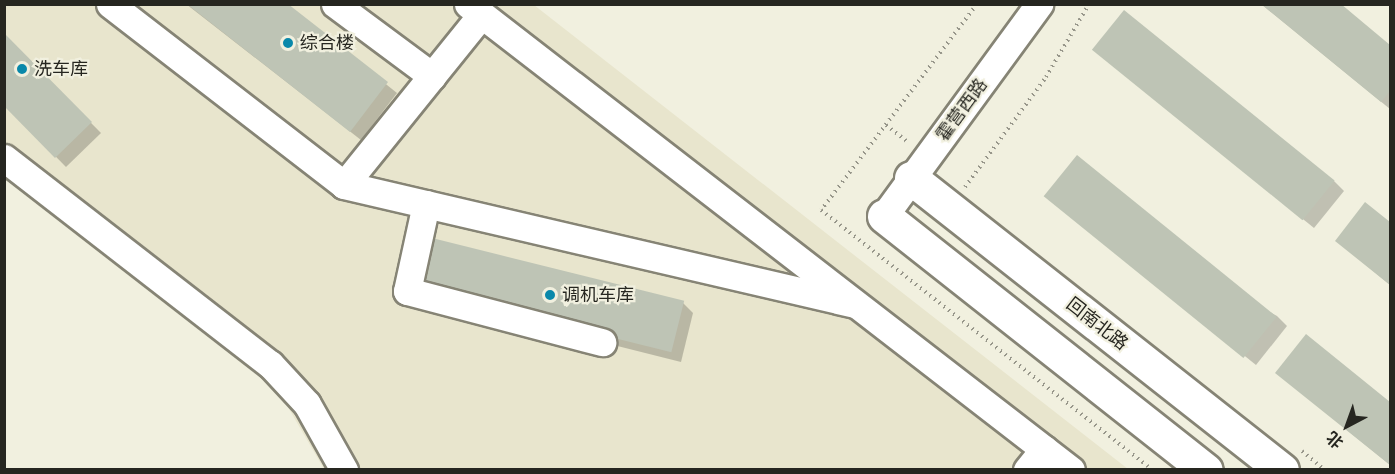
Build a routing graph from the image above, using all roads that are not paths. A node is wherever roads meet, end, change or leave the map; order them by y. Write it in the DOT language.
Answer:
graph roads {
  1 [pos="110,4"];
  2 [pos="335,4"];
  3 [pos="1040,4"];
  4 [pos="475,10"];
  5 [pos="432,76"];
  6 [pos="4,159"];
  7 [pos="912,178"];
  8 [pos="344,185"];
  9 [pos="426,204"];
  10 [pos="884,216"];
  11 [pos="855,304"];
  12 [pos="602,342"];
  13 [pos="1044,448"];
  14 [pos="344,470"];
  15 [pos="1027,470"];
  16 [pos="1071,470"];
  17 [pos="1206,470"];
  18 [pos="1282,470"];
  1 -- 8 [label="street"];
  2 -- 5 [label="street"];
  3 -- 7 [label="street, 霍营西路"];
  4 -- 5 [label="street"];
  4 -- 11 [label="street"];
  5 -- 8 [label="street"];
  6 -- 14 [label="street"];
  7 -- 10 [label="street, 霍营西路"];
  7 -- 18 [label="main road, 回南北路"];
  8 -- 9 [label="street"];
  9 -- 11 [label="street"];
  9 -- 12 [label="street"];
  10 -- 17 [label="main road"];
  11 -- 13 [label="street"];
  13 -- 15 [label="street"];
  13 -- 16 [label="street"];
}
